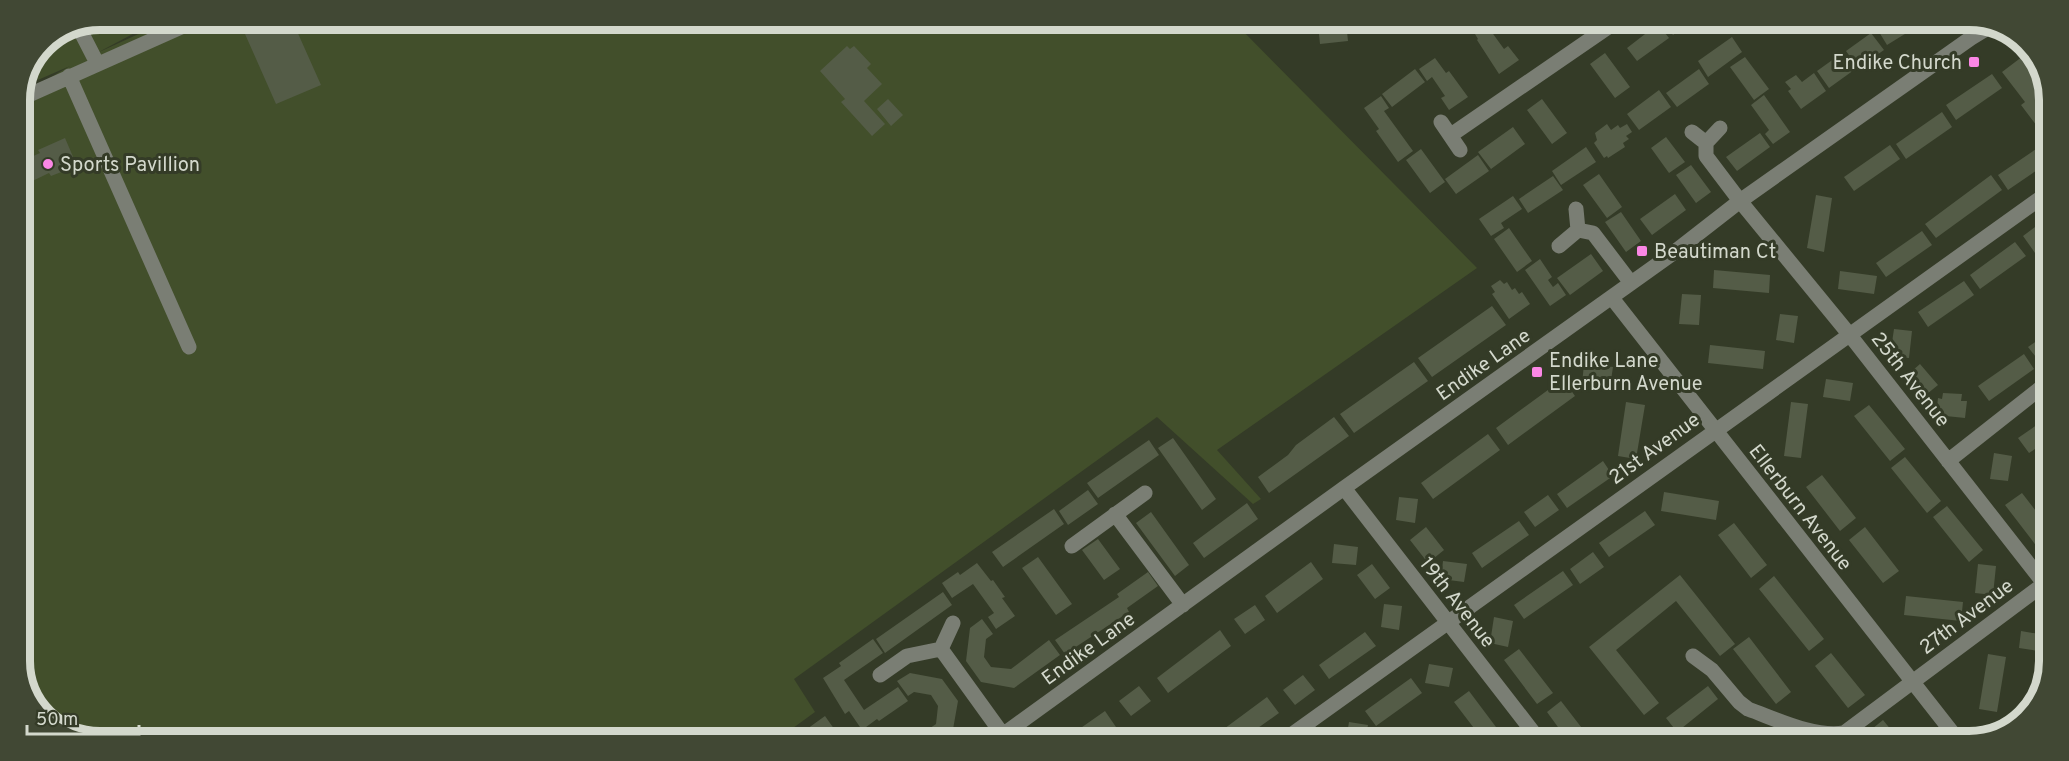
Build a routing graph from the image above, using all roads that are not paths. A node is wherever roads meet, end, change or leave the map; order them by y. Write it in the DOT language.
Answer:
graph roads {
  1 [pos="174,30"];
  2 [pos="1604,30"];
  3 [pos="1983,31"];
  4 [pos="81,32"];
  5 [pos="97,63"];
  6 [pos="69,76"];
  7 [pos="30,94"];
  8 [pos="1441,122"];
  9 [pos="1720,128"];
  10 [pos="1692,132"];
  11 [pos="1451,135"];
  12 [pos="1706,143"];
  13 [pos="1460,150"];
  14 [pos="2039,199"];
  15 [pos="1740,201"];
  16 [pos="1576,209"];
  17 [pos="1578,230"];
  18 [pos="1559,246"];
  19 [pos="1631,283"];
  20 [pos="1612,298"];
  21 [pos="1849,334"];
  22 [pos="189,347"];
  23 [pos="2039,389"];
  24 [pos="1714,430"];
  25 [pos="1948,460"];
  26 [pos="1344,488"];
  27 [pos="1145,494"];
  28 [pos="1115,514"];
  29 [pos="1072,546"];
  30 [pos="2039,577"];
  31 [pos="2039,589"];
  32 [pos="1183,605"];
  33 [pos="1447,622"];
  34 [pos="953,623"];
  35 [pos="941,649"];
  36 [pos="1693,656"];
  37 [pos="880,675"];
  38 [pos="1912,682"];
  39 [pos="1305,725"];
  40 [pos="996,731"];
  41 [pos="1008,731"];
  42 [pos="1297,731"];
  43 [pos="1309,731"];
  44 [pos="1532,731"];
  45 [pos="1811,731"];
  46 [pos="1846,731"];
  47 [pos="1951,731"];
  1 -- 5 [label="street"];
  2 -- 11 [label="street"];
  3 -- 15 [label="street, Endike Lane"];
  4 -- 5 [label="street"];
  5 -- 6 [label="street"];
  6 -- 7 [label="street"];
  6 -- 22 [label="street"];
  8 -- 11 [label="street"];
  9 -- 12 [label="street"];
  10 -- 12 [label="street"];
  11 -- 13 [label="street"];
  12 -- 15 [label="street, 25th Avenue"];
  14 -- 21 [label="street, 21st Avenue"];
  15 -- 19 [label="street, Endike Lane"];
  15 -- 21 [label="street, 25th Avenue"];
  16 -- 17 [label="street"];
  17 -- 18 [label="street"];
  17 -- 19 [label="street"];
  19 -- 20 [label="street, Endike Lane"];
  20 -- 24 [label="street, Ellerburn Avenue"];
  20 -- 26 [label="street, Endike Lane"];
  21 -- 24 [label="street, 21st Avenue"];
  21 -- 25 [label="street, 25th Avenue"];
  23 -- 25 [label="street"];
  24 -- 33 [label="street, 21st Avenue"];
  24 -- 38 [label="street, Ellerburn Avenue"];
  25 -- 30 [label="street, 25th Avenue"];
  26 -- 32 [label="street, Endike Lane"];
  26 -- 33 [label="street, 19th Avenue"];
  27 -- 28 [label="street"];
  28 -- 29 [label="street"];
  28 -- 32 [label="street"];
  31 -- 38 [label="street, 27th Avenue"];
  32 -- 41 [label="street, Endike Lane"];
  33 -- 39 [label="street, 21st Avenue"];
  33 -- 44 [label="street, 19th Avenue"];
  34 -- 35 [label="street"];
  35 -- 37 [label="street"];
  35 -- 40 [label="street"];
  36 -- 45 [label="street"];
  38 -- 46 [label="street, 27th Avenue"];
  38 -- 47 [label="street, Ellerburn Avenue"];
  39 -- 42 [label="street, 21st Avenue"];
  39 -- 43 [label="street"];
}
